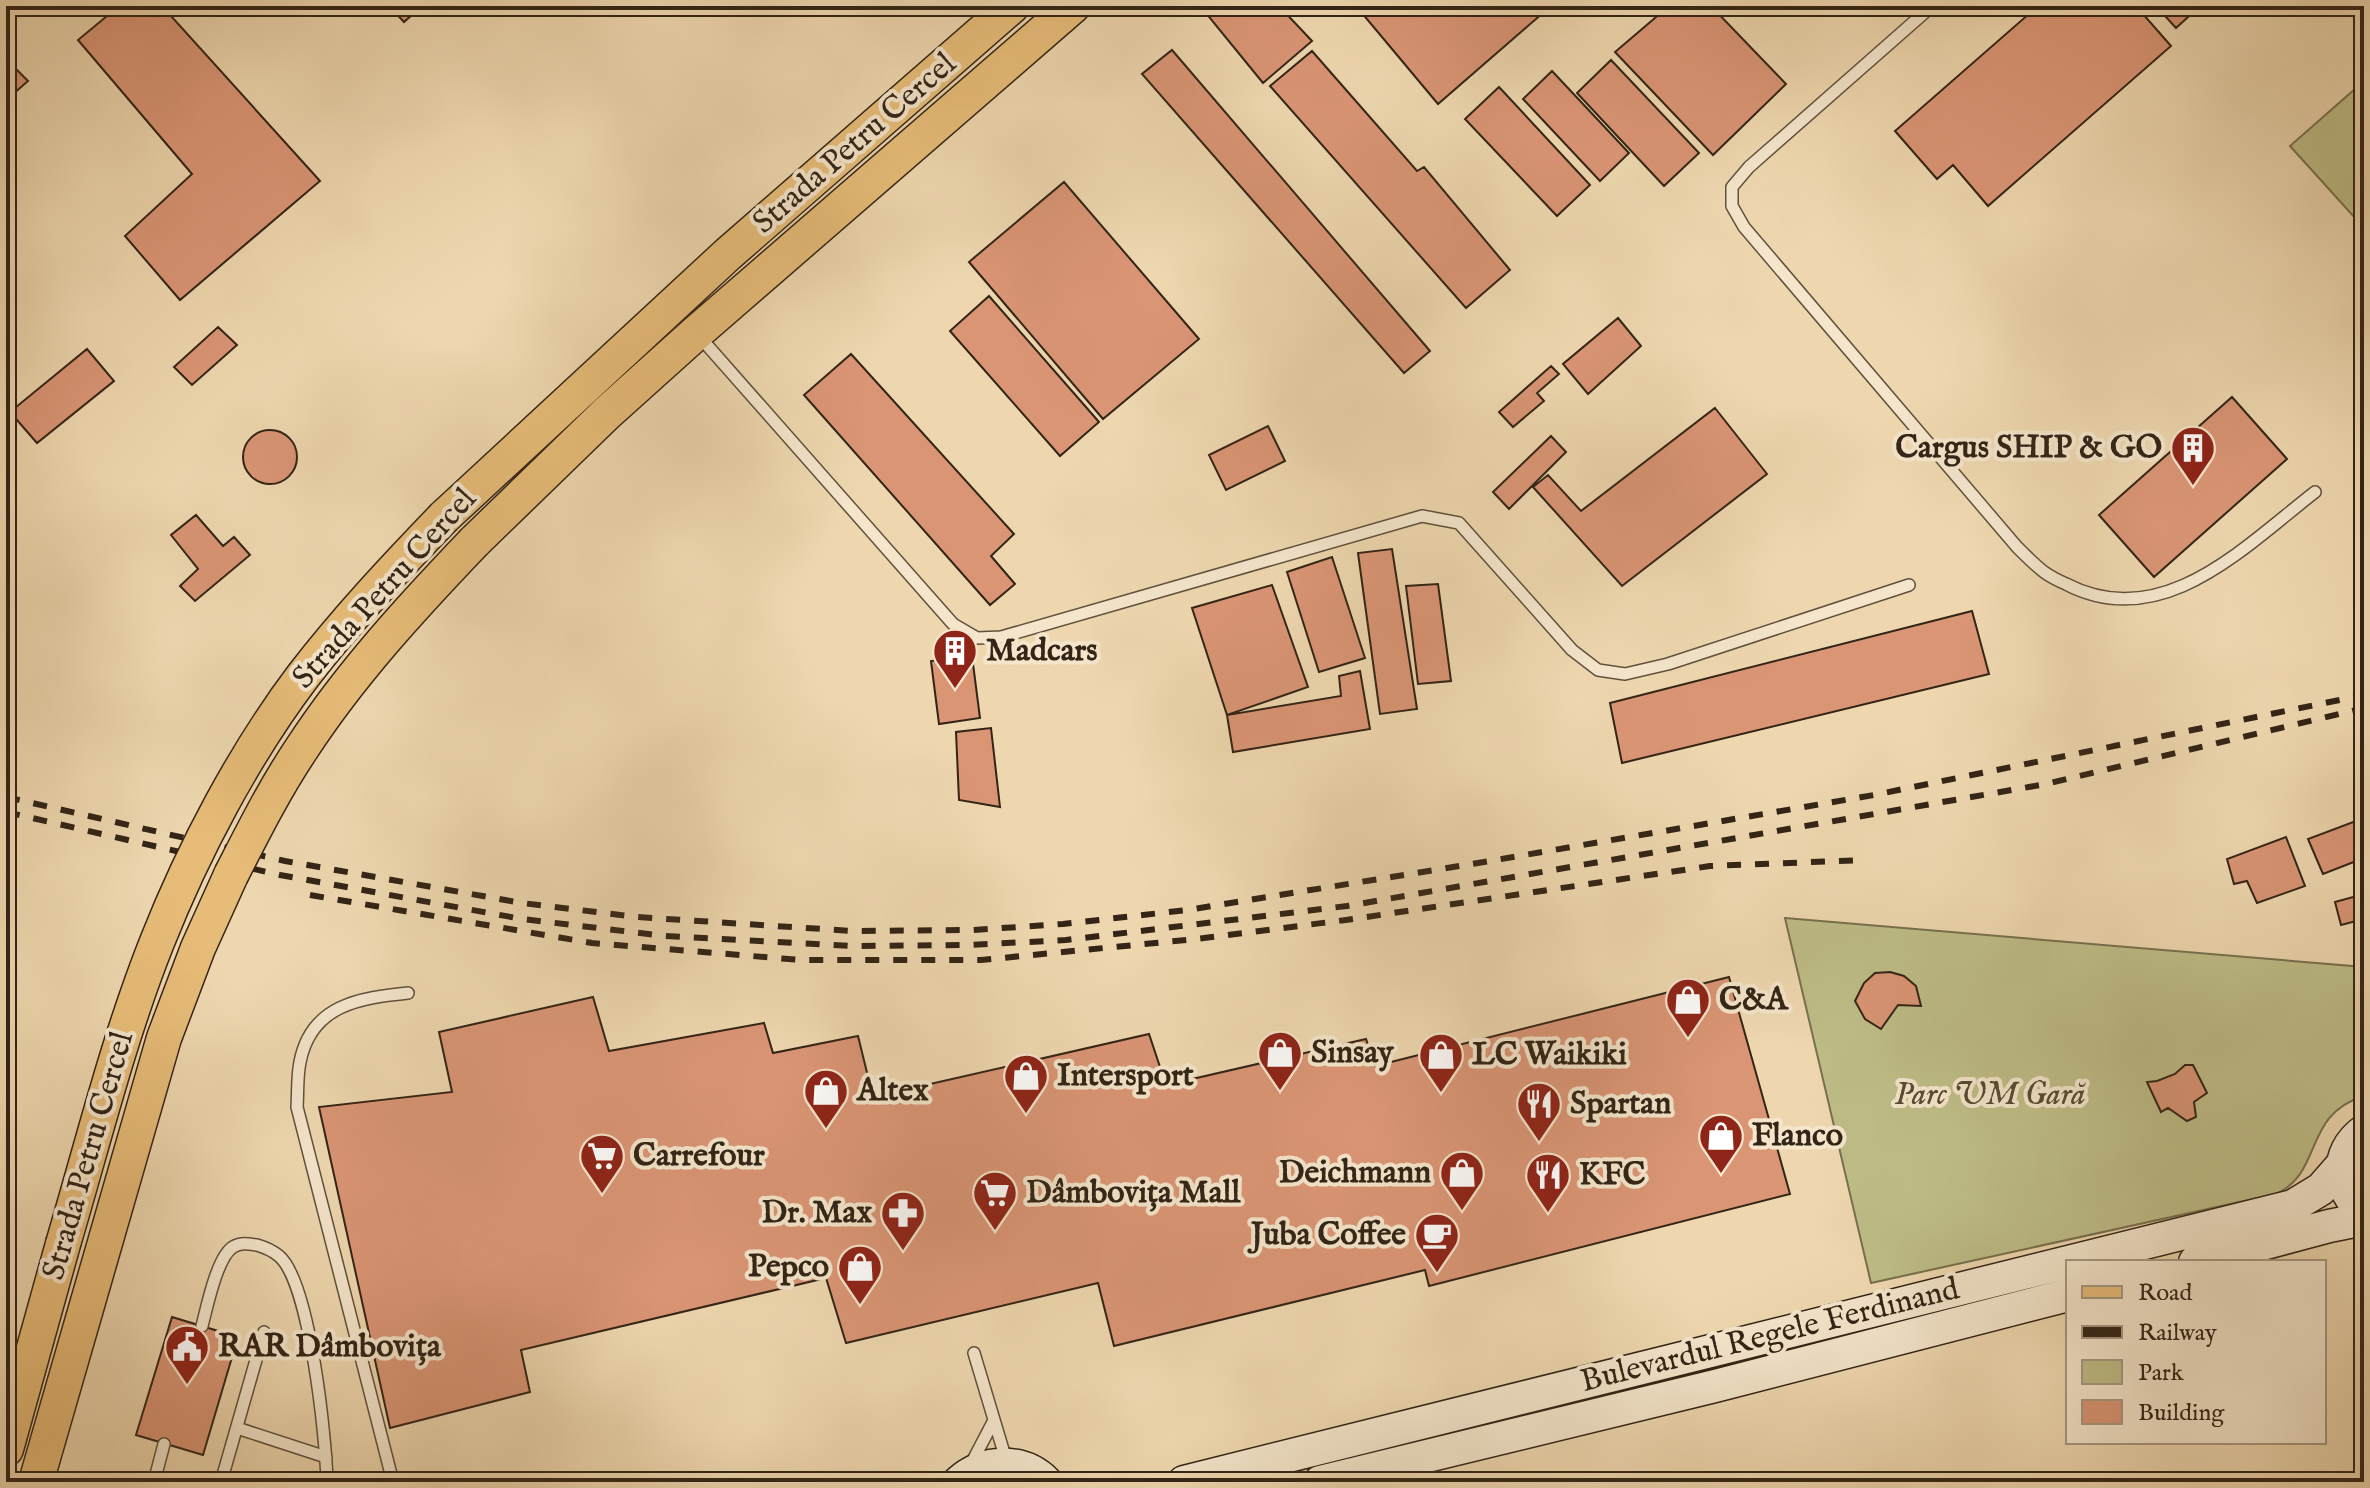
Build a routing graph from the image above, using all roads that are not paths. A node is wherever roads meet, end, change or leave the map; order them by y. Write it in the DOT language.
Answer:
graph roads {
  1 [pos="1012,6"];
  2 [pos="1073,6"];
  3 [pos="1932,6"];
  4 [pos="696,333"];
  5 [pos="2315,492"];
  6 [pos="1909,585"];
  7 [pos="408,993"];
  8 [pos="2364,1131"];
  9 [pos="2342,1165"];
  10 [pos="2364,1212"];
  11 [pos="2364,1219"];
  12 [pos="2074,1260"];
  13 [pos="2202,1260"];
  14 [pos="2066,1262"];
  15 [pos="2066,1296"];
  16 [pos="202,1326"];
  17 [pos="264,1332"];
  18 [pos="974,1353"];
  19 [pos="993,1422"];
  20 [pos="237,1428"];
  21 [pos="164,1444"];
  22 [pos="6,1449"];
  23 [pos="326,1457"];
  24 [pos="1007,1464"];
  25 [pos="960,1480"];
  26 [pos="36,1482"];
  27 [pos="154,1482"];
  28 [pos="221,1482"];
  29 [pos="327,1482"];
  30 [pos="393,1482"];
  31 [pos="1046,1482"];
  32 [pos="1184,1482"];
  33 [pos="1320,1482"];
  1 -- 22 [label="main road, Strada Petru Cercel, bridge"];
  2 -- 4 [label="main road, Strada Petru Cercel"];
  3 -- 5 [label="lane"];
  4 -- 6 [label="lane"];
  4 -- 26 [label="main road, Strada Petru Cercel, bridge"];
  7 -- 30 [label="lane"];
  8 -- 9 [label="main road, Bulevardul Regele Ferdinand"];
  9 -- 10 [label="main road"];
  9 -- 12 [label="main road, Bulevardul Regele Ferdinand"];
  11 -- 13 [label="main road"];
  14 -- 32 [label="main road, Bulevardul Regele Ferdinand"];
  15 -- 33 [label="main road, Bulevardul Regele Ferdinand"];
  16 -- 23 [label="lane"];
  17 -- 20 [label="lane"];
  18 -- 19 [label="lane"];
  19 -- 24 [label="lane"];
  19 -- 25 [label="lane"];
  20 -- 23 [label="lane"];
  20 -- 28 [label="lane"];
  21 -- 27 [label="lane"];
  23 -- 29 [label="lane"];
  24 -- 25 [label="main road"];
  24 -- 31 [label="main road"];
}
